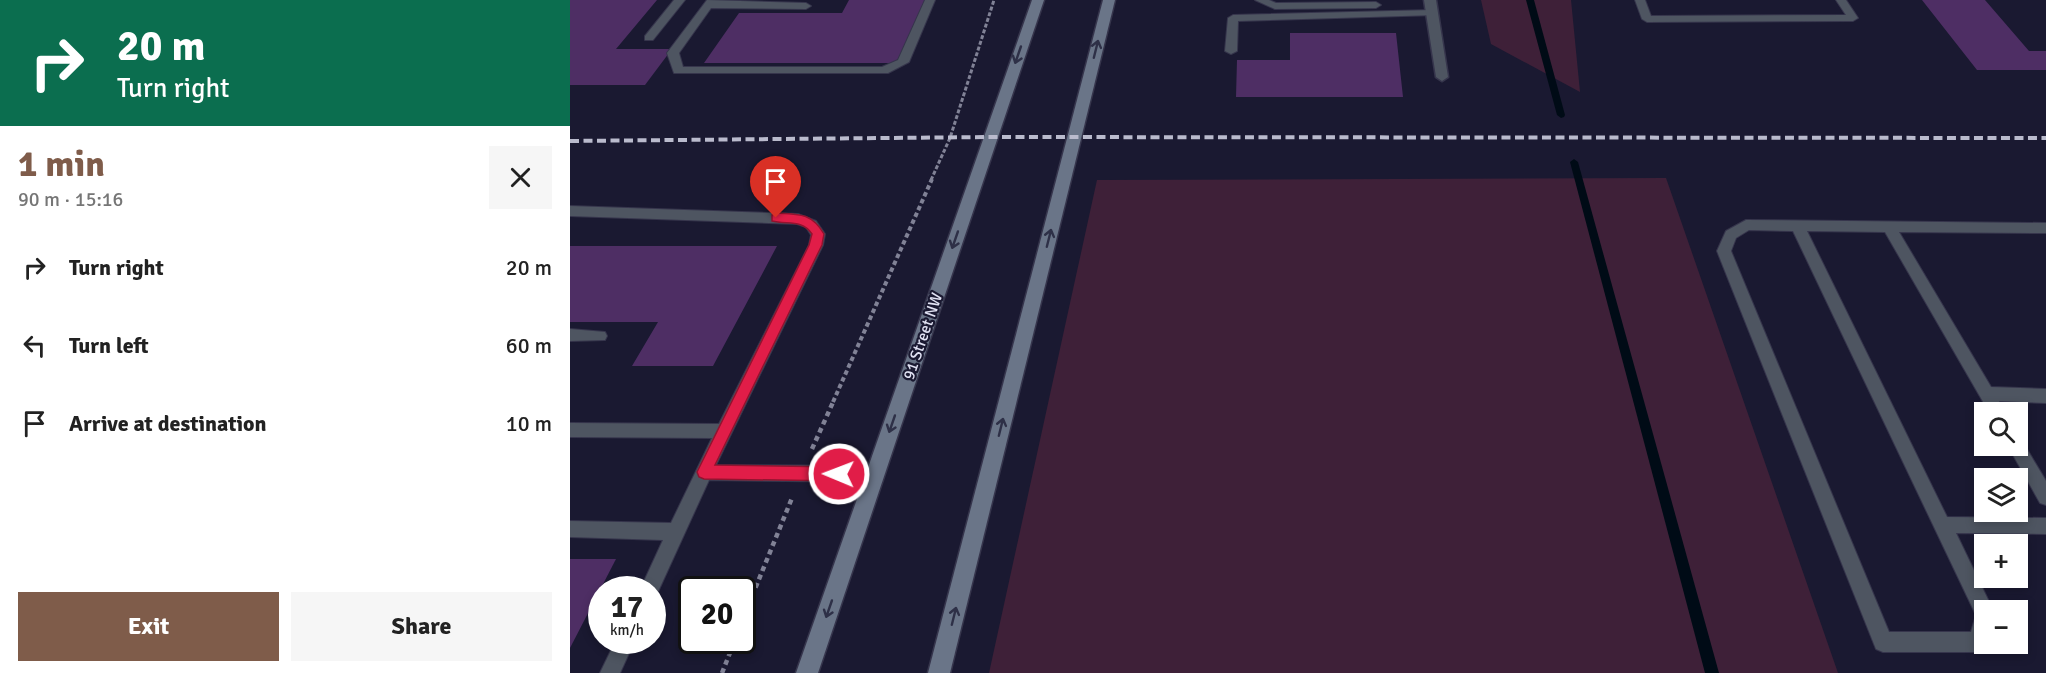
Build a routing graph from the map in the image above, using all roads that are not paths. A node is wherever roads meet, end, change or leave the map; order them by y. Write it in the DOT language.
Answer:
graph roads {
  1 [pos="680,0"];
  2 [pos="930,0"];
  3 [pos="1038,0"];
  4 [pos="1109,0"];
  5 [pos="1260,0"];
  6 [pos="1640,0"];
  7 [pos="1841,0"];
  8 [pos="710,3"];
  9 [pos="806,6"];
  10 [pos="1431,6"];
  11 [pos="649,38"];
  12 [pos="1231,51"];
  13 [pos="1442,77"];
  14 [pos="570,212"];
  15 [pos="1797,225"];
  16 [pos="1889,227"];
  17 [pos="2046,228"];
  18 [pos="570,335"];
  19 [pos="600,336"];
  20 [pos="1986,394"];
  21 [pos="2046,396"];
  22 [pos="1991,402"];
  23 [pos="570,430"];
  24 [pos="725,431"];
  25 [pos="2022,456"];
  26 [pos="704,472"];
  27 [pos="875,474"];
  28 [pos="2046,497"];
  29 [pos="1942,525"];
  30 [pos="2046,526"];
  31 [pos="570,529"];
  32 [pos="676,532"];
  33 [pos="656,576"];
  34 [pos="1979,600"];
  35 [pos="1974,642"];
  36 [pos="619,654"];
  37 [pos="610,673"];
  38 [pos="807,673"];
  39 [pos="939,673"];
  1 -- 11 [label="lane"];
  2 -- 8 [label="lane"];
  3 -- 27 [label="main road, 91 Street NW, one-way"];
  39 -- 4 [label="main road, one-way"];
  5 -- 10 [label="lane"];
  6 -- 7 [label="lane"];
  8 -- 9 [label="lane"];
  10 -- 12 [label="lane"];
  10 -- 13 [label="street"];
  14 -- 24 [label="lane"];
  15 -- 16 [label="lane"];
  15 -- 29 [label="lane"];
  15 -- 35 [label="lane"];
  16 -- 17 [label="lane"];
  16 -- 20 [label="lane"];
  18 -- 19 [label="lane"];
  20 -- 21 [label="lane"];
  20 -- 22 [label="lane"];
  23 -- 24 [label="lane"];
  24 -- 26 [label="lane"];
  25 -- 28 [label="lane"];
  26 -- 27 [label="lane"];
  26 -- 32 [label="lane"];
  27 -- 38 [label="main road, 91 Street NW, one-way"];
  29 -- 30 [label="lane"];
  29 -- 34 [label="lane"];
  31 -- 32 [label="lane"];
  32 -- 33 [label="lane"];
  36 -- 37 [label="lane"];
}
